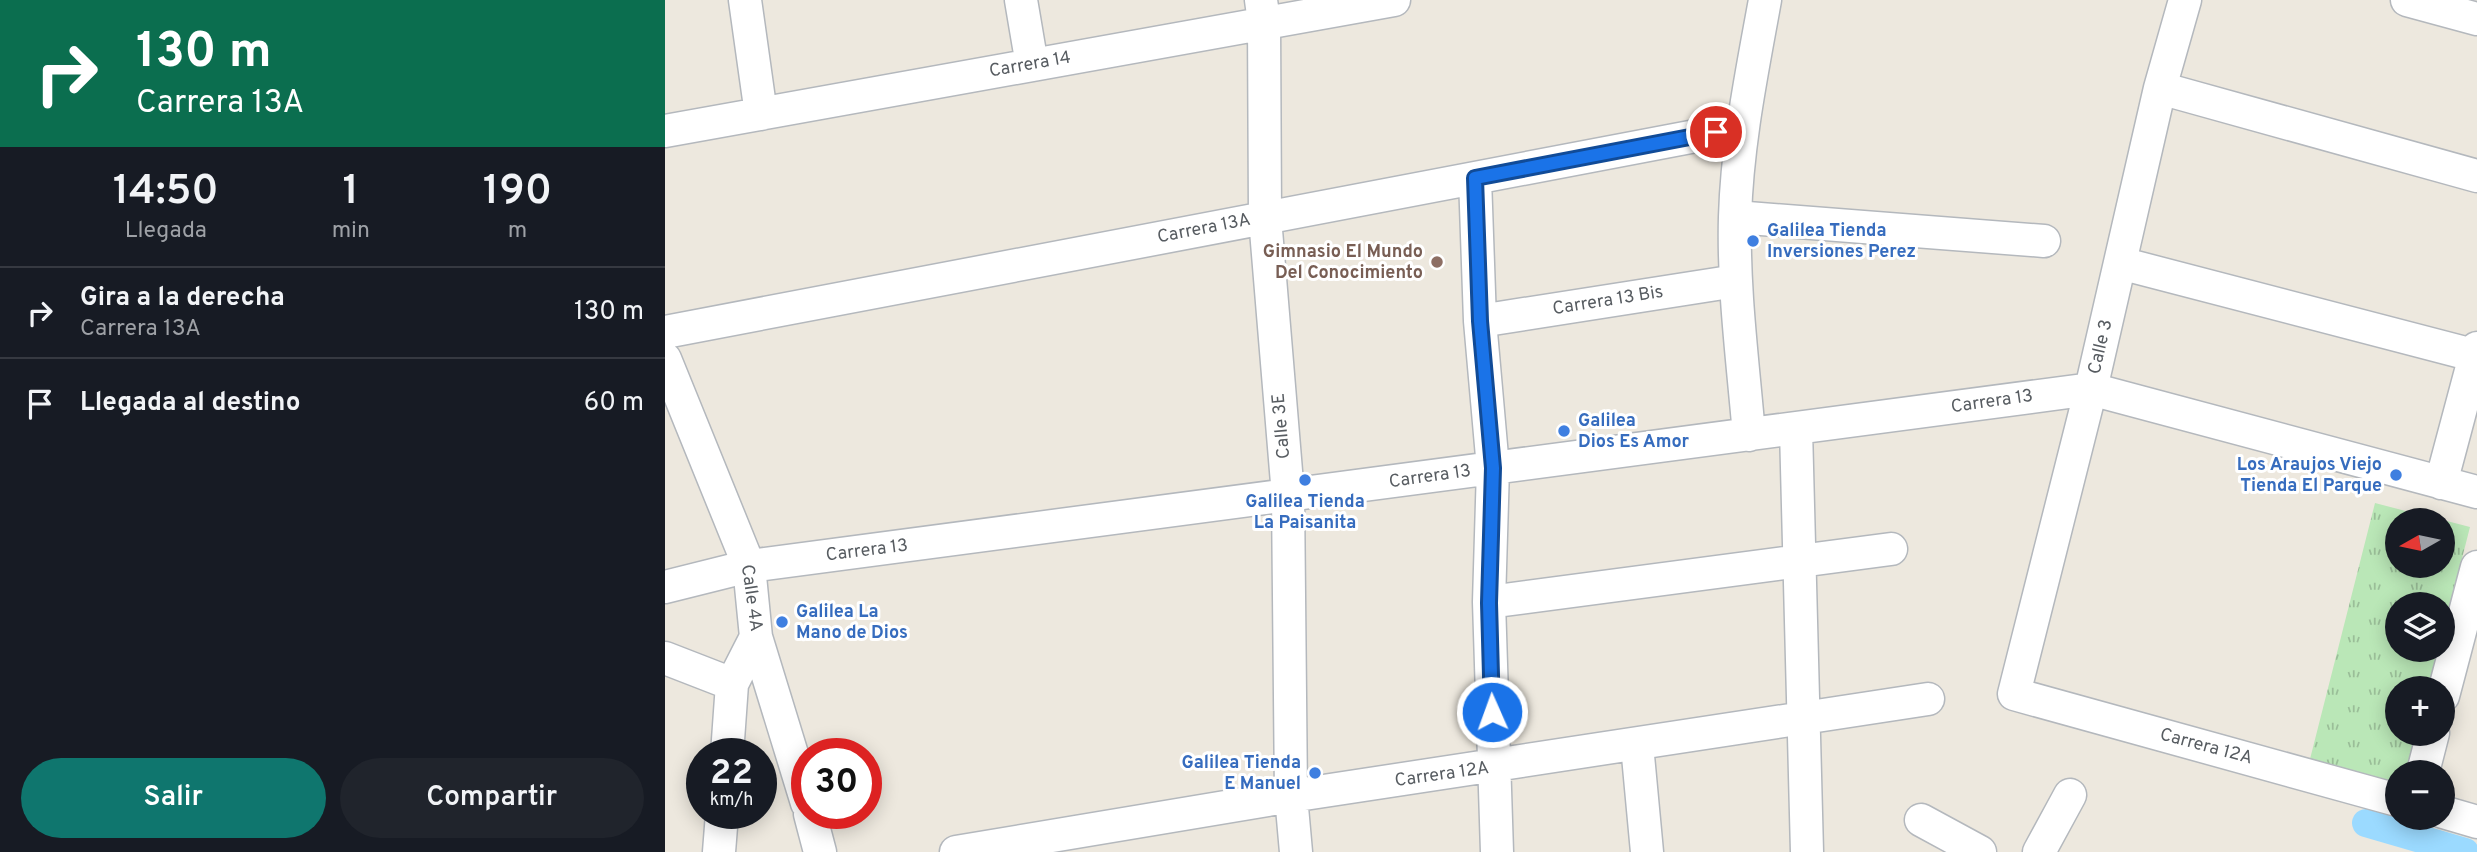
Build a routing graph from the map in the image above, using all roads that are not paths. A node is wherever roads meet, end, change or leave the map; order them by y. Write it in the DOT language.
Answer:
graph roads {
  1 [pos="745,0"];
  2 [pos="1021,0"];
  3 [pos="1394,0"];
  4 [pos="1765,0"];
  5 [pos="2185,0"];
  6 [pos="2407,0"];
  7 [pos="1262,11"];
  8 [pos="2474,12"];
  9 [pos="1032,65"];
  10 [pos="2160,88"];
  11 [pos="761,114"];
  12 [pos="1743,127"];
  13 [pos="665,131"];
  14 [pos="2477,176"];
  15 [pos="1475,178"];
  16 [pos="1735,217"];
  17 [pos="1265,218"];
  18 [pos="2044,241"];
  19 [pos="2120,263"];
  20 [pos="1736,281"];
  21 [pos="1480,321"];
  22 [pos="665,332"];
  23 [pos="2476,354"];
  24 [pos="665,359"];
  25 [pos="2091,389"];
  26 [pos="1796,429"];
  27 [pos="1749,435"];
  28 [pos="1493,468"];
  29 [pos="2441,483"];
  30 [pos="2477,492"];
  31 [pos="1288,495"];
  32 [pos="1891,549"];
  33 [pos="1800,563"];
  34 [pos="749,566"];
  35 [pos="2477,567"];
  36 [pos="665,587"];
  37 [pos="1489,603"];
  38 [pos="756,637"];
  39 [pos="665,658"];
  40 [pos="2448,676"];
  41 [pos="732,684"];
  42 [pos="2014,694"];
  43 [pos="1928,699"];
  44 [pos="1804,718"];
  45 [pos="728,738"];
  46 [pos="1637,745"];
  47 [pos="791,751"];
  48 [pos="1494,767"];
  49 [pos="1290,796"];
  50 [pos="2070,796"];
  51 [pos="2385,797"];
  52 [pos="2455,816"];
  53 [pos="1921,820"];
  54 [pos="2477,822"];
  55 [pos="721,829"];
  56 [pos="814,829"];
  57 [pos="719,852"];
  58 [pos="820,852"];
  59 [pos="956,852"];
  60 [pos="1296,852"];
  61 [pos="1497,852"];
  62 [pos="1647,852"];
  63 [pos="1807,852"];
  64 [pos="1980,852"];
  65 [pos="2039,852"];
  1 -- 11 [label="street"];
  2 -- 9 [label="street"];
  3 -- 7 [label="street, Carrera 14"];
  4 -- 12 [label="street"];
  5 -- 10 [label="street, Calle 3"];
  6 -- 8 [label="street"];
  7 -- 9 [label="street, Carrera 14"];
  7 -- 17 [label="street, Calle 3E"];
  9 -- 11 [label="street, Carrera 14"];
  10 -- 14 [label="street"];
  10 -- 19 [label="street, Calle 3"];
  11 -- 13 [label="street, Carrera 14"];
  12 -- 15 [label="street, Carrera 13A"];
  12 -- 16 [label="street"];
  15 -- 17 [label="street, Carrera 13A"];
  15 -- 21 [label="street"];
  16 -- 18 [label="street"];
  16 -- 20 [label="street"];
  17 -- 22 [label="street, Carrera 13A"];
  17 -- 31 [label="street, Calle 3E"];
  19 -- 23 [label="street"];
  19 -- 25 [label="street, Calle 3"];
  20 -- 21 [label="street, Carrera 13 Bis"];
  20 -- 27 [label="street"];
  21 -- 28 [label="street"];
  23 -- 29 [label="street"];
  24 -- 34 [label="street, Calle 4A"];
  25 -- 26 [label="street, Carrera 13"];
  25 -- 29 [label="street, Carrera 13"];
  25 -- 42 [label="street, Calle 3"];
  26 -- 27 [label="street, Carrera 13"];
  26 -- 33 [label="street"];
  27 -- 28 [label="street, Carrera 13"];
  28 -- 31 [label="street, Carrera 13"];
  28 -- 37 [label="street"];
  29 -- 30 [label="street, Carrera 13"];
  31 -- 34 [label="street, Carrera 13"];
  31 -- 49 [label="street, Calle 3E"];
  32 -- 33 [label="street"];
  33 -- 37 [label="street"];
  33 -- 44 [label="street"];
  34 -- 36 [label="street, Carrera 13"];
  34 -- 38 [label="street, Calle 4A"];
  35 -- 40 [label="street"];
  37 -- 48 [label="street"];
  38 -- 41 [label="street"];
  38 -- 47 [label="street, Calle 4A"];
  39 -- 41 [label="street"];
  41 -- 45 [label="street"];
  42 -- 51 [label="street, Carrera 12A"];
  43 -- 44 [label="street, Carrera 12A"];
  44 -- 46 [label="street, Carrera 12A"];
  44 -- 63 [label="street"];
  46 -- 48 [label="street, Carrera 12A"];
  46 -- 62 [label="street"];
  48 -- 49 [label="street, Carrera 12A"];
  48 -- 61 [label="street"];
  49 -- 59 [label="street, Carrera 12A"];
  49 -- 60 [label="street, Calle 3E"];
  50 -- 65 [label="street"];
  52 -- 54 [label="street"];
  53 -- 64 [label="street"];
  55 -- 57 [label="street"];
  56 -- 58 [label="street"];
}
